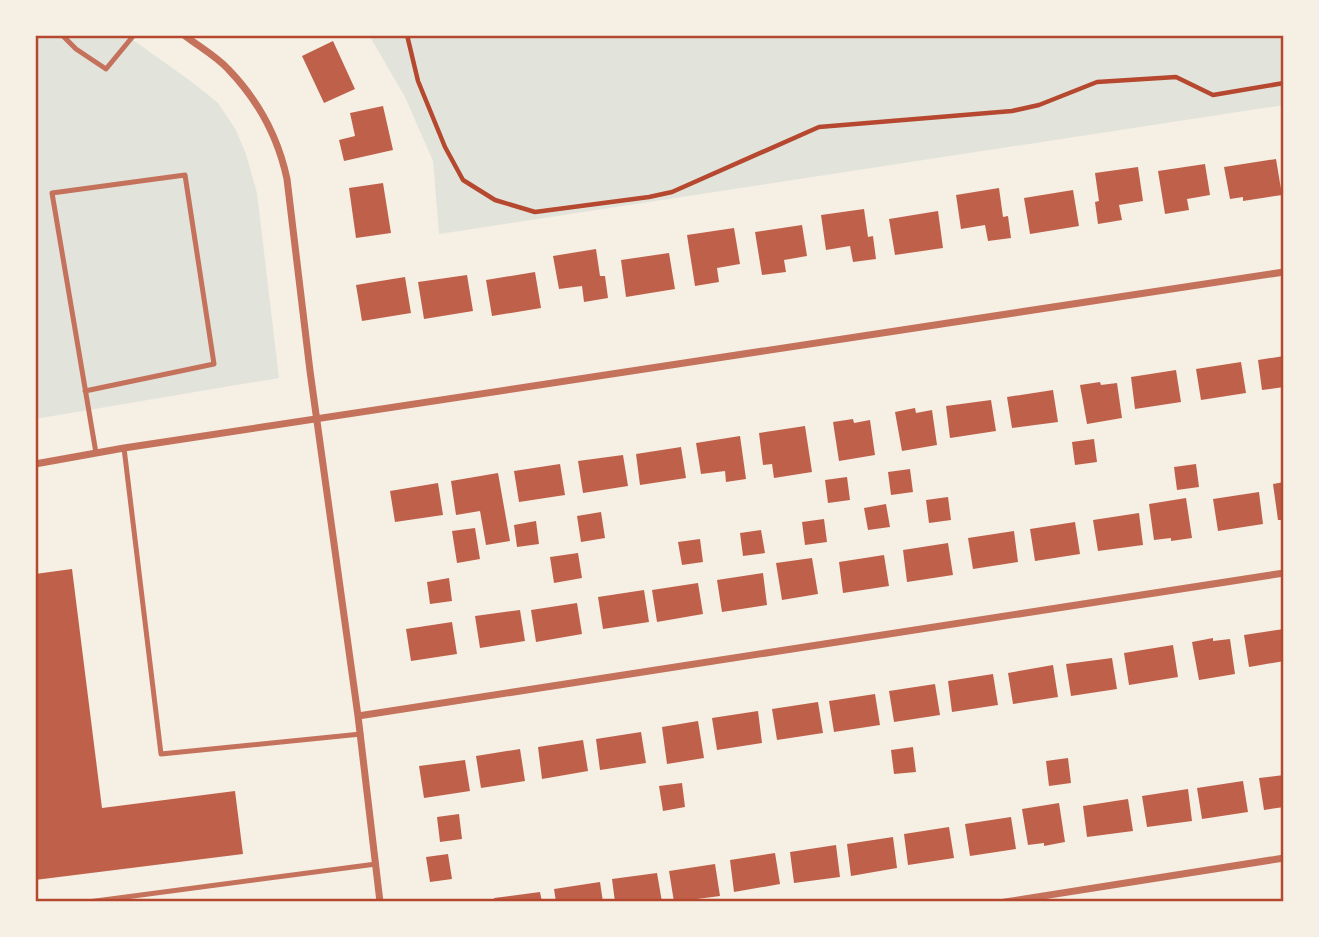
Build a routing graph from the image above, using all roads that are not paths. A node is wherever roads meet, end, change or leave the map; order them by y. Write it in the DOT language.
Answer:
graph roads {
  1 [pos="62,35"];
  2 [pos="134,35"];
  3 [pos="184,35"];
  4 [pos="1284,272"];
  5 [pos="85,391"];
  6 [pos="318,420"];
  7 [pos="124,448"];
  8 [pos="96,453"];
  9 [pos="35,464"];
  10 [pos="1284,573"];
  11 [pos="358,716"];
  12 [pos="361,734"];
  13 [pos="1284,858"];
  14 [pos="376,864"];
  15 [pos="88,902"];
  16 [pos="380,902"];
  17 [pos="1004,902"];
  1 -- 2 [label="lane"];
  3 -- 6 [label="street"];
  4 -- 6 [label="street"];
  5 -- 5 [label="lane"];
  5 -- 8 [label="lane"];
  6 -- 7 [label="street"];
  6 -- 11 [label="street"];
  7 -- 8 [label="street"];
  7 -- 12 [label="lane"];
  8 -- 9 [label="street"];
  10 -- 11 [label="street"];
  11 -- 12 [label="street"];
  12 -- 14 [label="street"];
  13 -- 17 [label="street"];
  14 -- 15 [label="lane"];
  14 -- 16 [label="street"];
}
